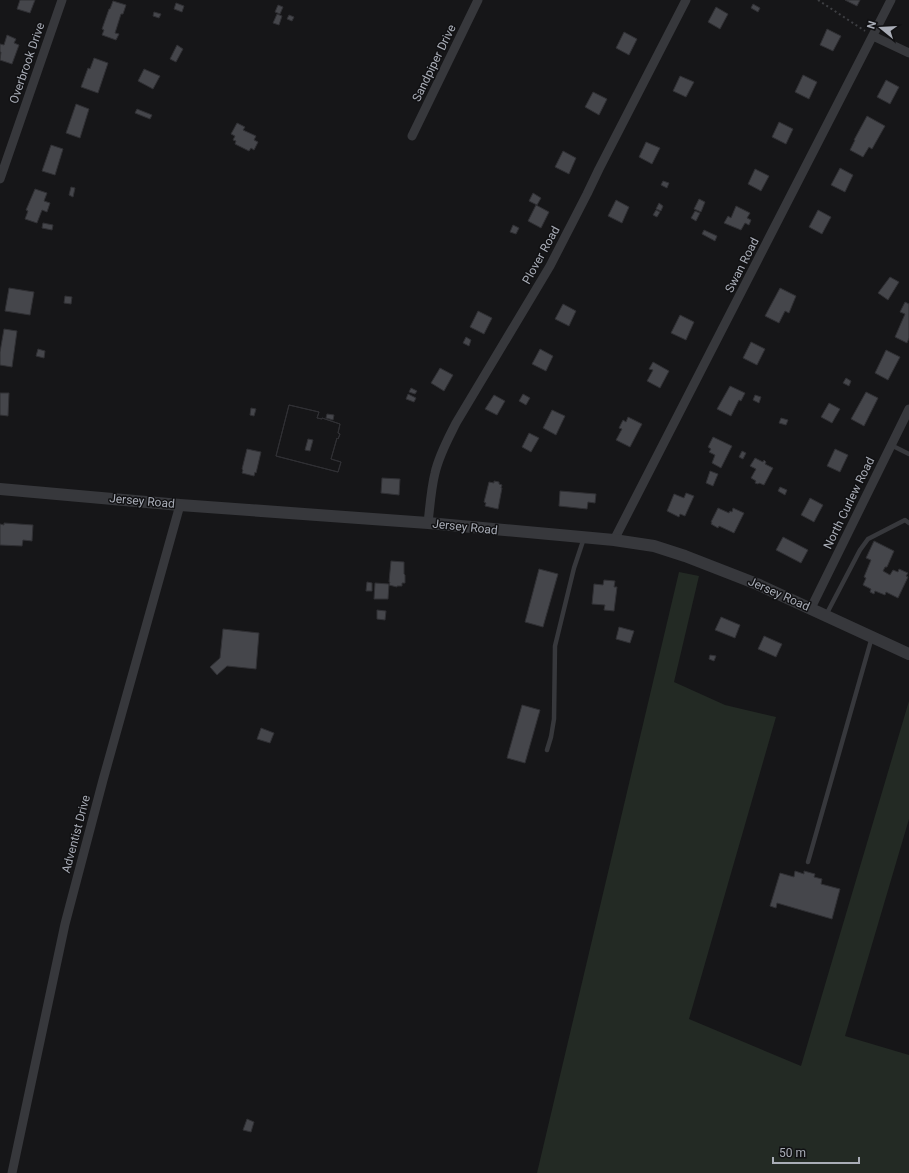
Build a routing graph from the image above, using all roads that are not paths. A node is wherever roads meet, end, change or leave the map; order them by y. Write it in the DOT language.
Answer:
graph roads {
  1 [pos="62,0"];
  2 [pos="478,0"];
  3 [pos="686,0"];
  4 [pos="891,0"];
  5 [pos="873,36"];
  6 [pos="909,53"];
  7 [pos="412,136"];
  8 [pos="0,179"];
  9 [pos="909,409"];
  10 [pos="891,445"];
  11 [pos="909,454"];
  12 [pos="0,489"];
  13 [pos="180,505"];
  14 [pos="428,523"];
  15 [pos="909,523"];
  16 [pos="584,538"];
  17 [pos="614,540"];
  18 [pos="811,608"];
  19 [pos="826,615"];
  20 [pos="872,637"];
  21 [pos="909,654"];
  22 [pos="547,750"];
  23 [pos="808,862"];
  24 [pos="12,1173"];
  1 -- 8 [label="street, Overbrook Drive"];
  2 -- 7 [label="street, Sandpiper Drive"];
  3 -- 14 [label="street, Plover Road"];
  4 -- 5 [label="street, Swan Road"];
  5 -- 6 [label="street"];
  5 -- 17 [label="street, Swan Road"];
  9 -- 10 [label="street, North Curlew Road"];
  10 -- 11 [label="lane"];
  10 -- 18 [label="street, North Curlew Road"];
  12 -- 13 [label="street, Jersey Road"];
  13 -- 14 [label="street, Jersey Road"];
  13 -- 24 [label="street, Adventist Drive"];
  14 -- 16 [label="street, Jersey Road"];
  15 -- 19 [label="lane"];
  16 -- 17 [label="street, Jersey Road"];
  16 -- 22 [label="lane"];
  17 -- 18 [label="street, Jersey Road"];
  18 -- 19 [label="street, Jersey Road"];
  19 -- 20 [label="street, Jersey Road"];
  20 -- 21 [label="street, Jersey Road"];
  20 -- 23 [label="lane"];
}
